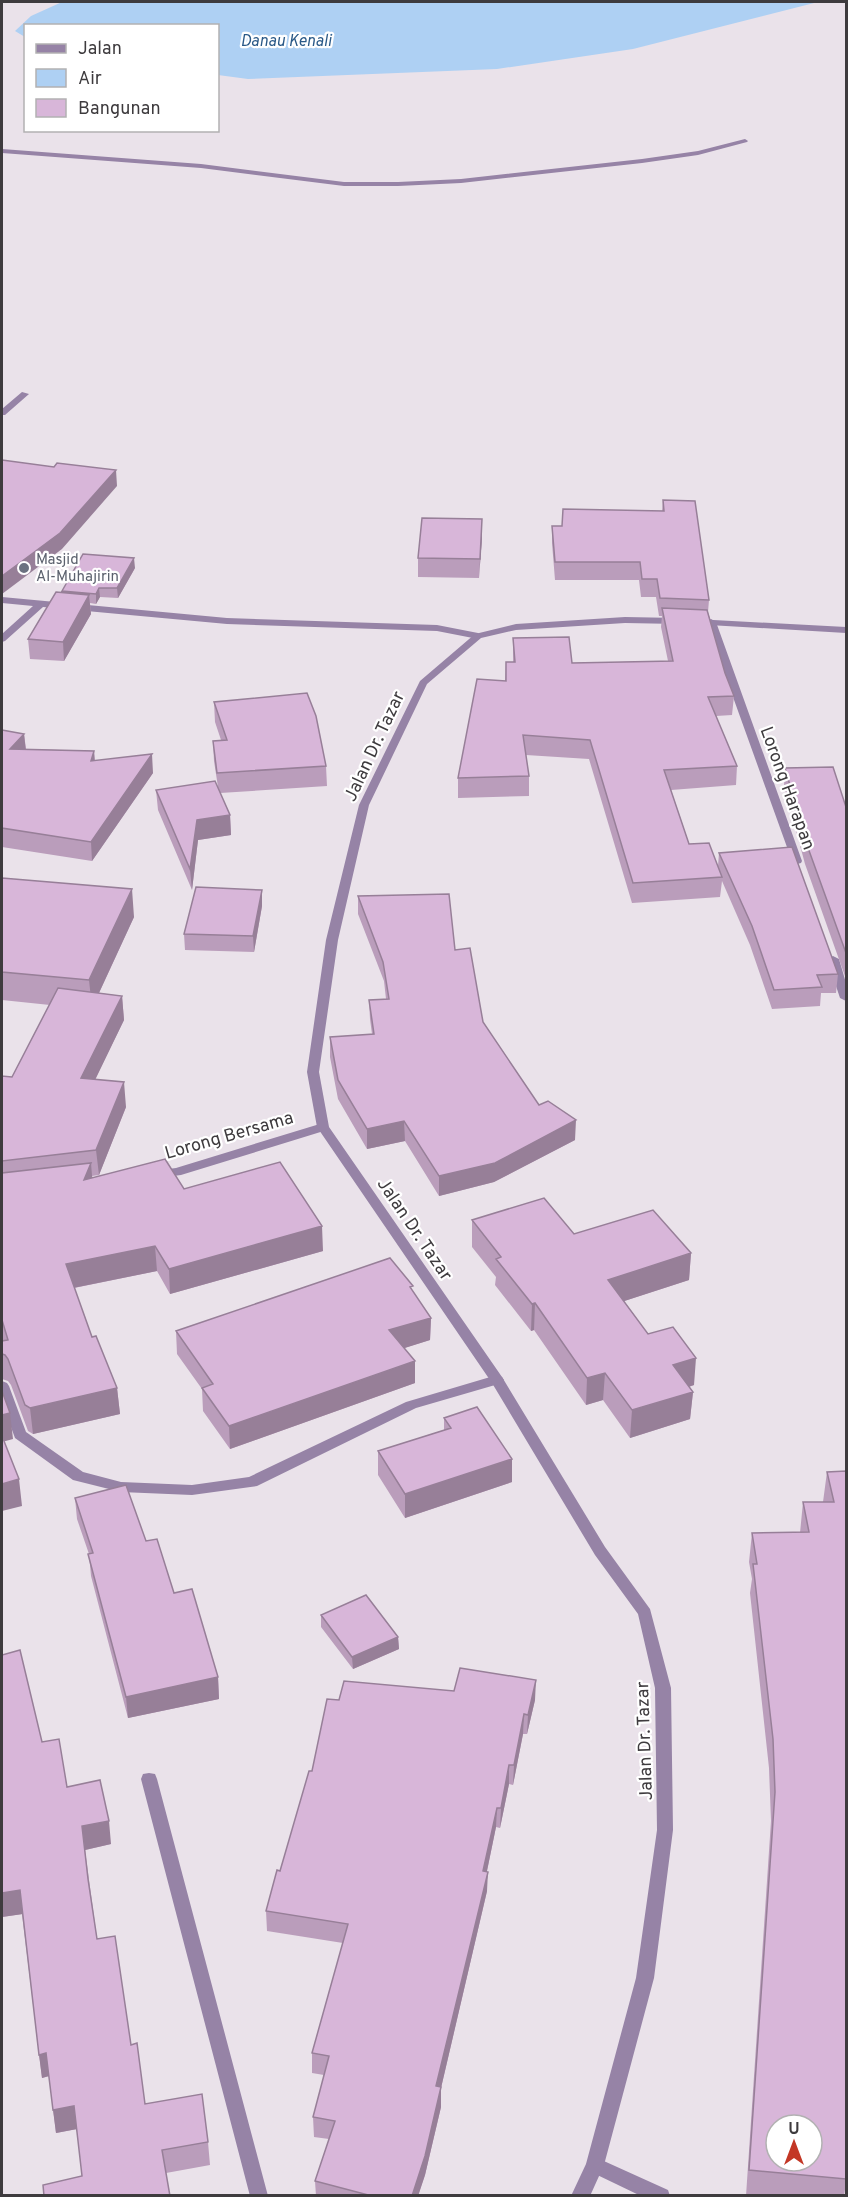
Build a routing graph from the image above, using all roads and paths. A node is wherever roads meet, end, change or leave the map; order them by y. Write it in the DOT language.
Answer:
graph roads {
  1 [pos="745,141"];
  2 [pos="2,152"];
  3 [pos="25,394"];
  4 [pos="2,413"];
  5 [pos="2,600"];
  6 [pos="41,603"];
  7 [pos="711,622"];
  8 [pos="846,630"];
  9 [pos="478,636"];
  10 [pos="2,639"];
  11 [pos="803,877"];
  12 [pos="826,943"];
  13 [pos="846,998"];
  14 [pos="323,1127"];
  15 [pos="143,1175"];
  16 [pos="497,1380"];
  17 [pos="2,1386"];
  18 [pos="149,1779"];
  19 [pos="595,2165"];
  20 [pos="259,2196"];
  21 [pos="580,2196"];
  22 [pos="661,2196"];
  1 -- 2 [label="street"];
  3 -- 4 [label="street"];
  5 -- 6 [label="street"];
  6 -- 9 [label="street"];
  6 -- 10 [label="street"];
  7 -- 8 [label="street, Jalan Dr. Tazar"];
  7 -- 9 [label="street, Jalan Dr. Tazar"];
  7 -- 11 [label="street, Lorong Harapan"];
  9 -- 14 [label="street, Jalan Dr. Tazar"];
  12 -- 13 [label="street"];
  14 -- 15 [label="street, Lorong Bersama"];
  14 -- 16 [label="street, Jalan Dr. Tazar"];
  16 -- 17 [label="street"];
  16 -- 19 [label="street, Jalan Dr. Tazar"];
  18 -- 20 [label="street"];
  19 -- 21 [label="street, Jalan Dr. Tazar"];
  19 -- 22 [label="street"];
}
